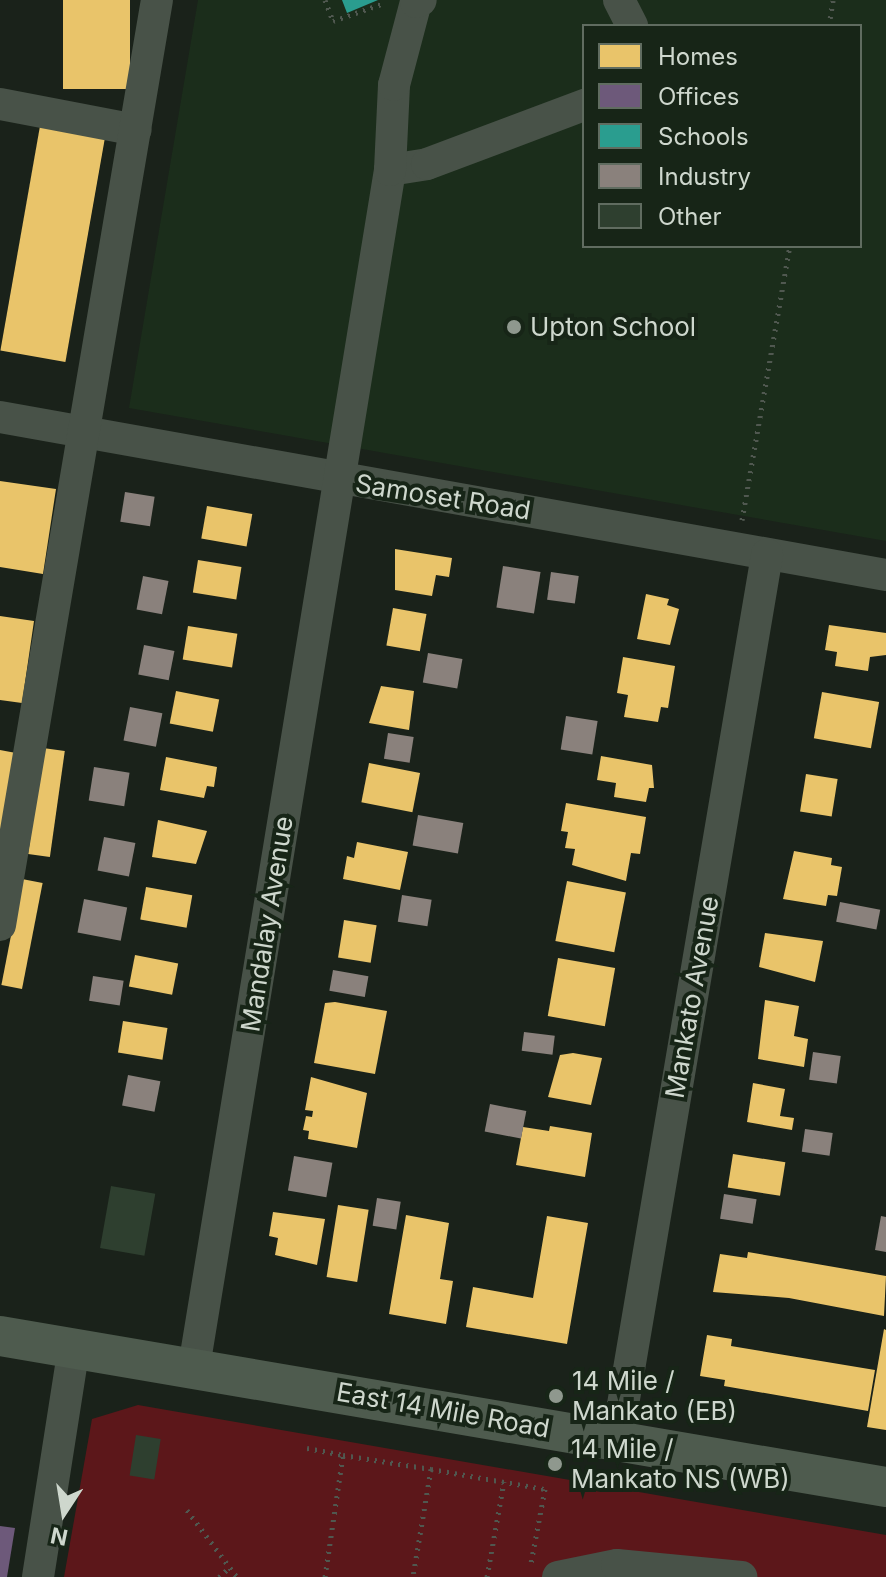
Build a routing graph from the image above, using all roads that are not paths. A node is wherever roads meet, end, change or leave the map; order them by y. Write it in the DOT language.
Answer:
graph roads {
  1 [pos="157,0"];
  2 [pos="421,0"];
  3 [pos="619,0"];
  4 [pos="631,24"];
  5 [pos="0,104"];
  6 [pos="582,106"];
  7 [pos="136,130"];
  8 [pos="390,170"];
  9 [pos="0,417"];
  10 [pos="86,433"];
  11 [pos="341,480"];
  12 [pos="767,555"];
  13 [pos="886,575"];
  14 [pos="0,925"];
  15 [pos="0,1336"];
  16 [pos="74,1348"];
  17 [pos="194,1367"];
  18 [pos="617,1440"];
  19 [pos="886,1487"];
  20 [pos="38,1577"];
  21 [pos="558,1577"];
  22 [pos="741,1577"];
  1 -- 7 [label="street"];
  2 -- 8 [label="street, Mandalay Avenue"];
  3 -- 4 [label="street"];
  5 -- 7 [label="street"];
  6 -- 8 [label="street"];
  7 -- 10 [label="street"];
  8 -- 11 [label="street, Mandalay Avenue"];
  9 -- 10 [label="street, Samoset Road"];
  10 -- 11 [label="street, Samoset Road"];
  10 -- 14 [label="street"];
  11 -- 12 [label="street, Samoset Road"];
  11 -- 17 [label="street, Mandalay Avenue"];
  12 -- 13 [label="street, Samoset Road"];
  12 -- 18 [label="street, Mankato Avenue"];
  15 -- 16 [label="main road, East 14 Mile Road"];
  16 -- 17 [label="main road, East 14 Mile Road"];
  16 -- 20 [label="street"];
  17 -- 18 [label="main road, East 14 Mile Road"];
  18 -- 19 [label="main road, East 14 Mile Road"];
  21 -- 22 [label="street"];
}
